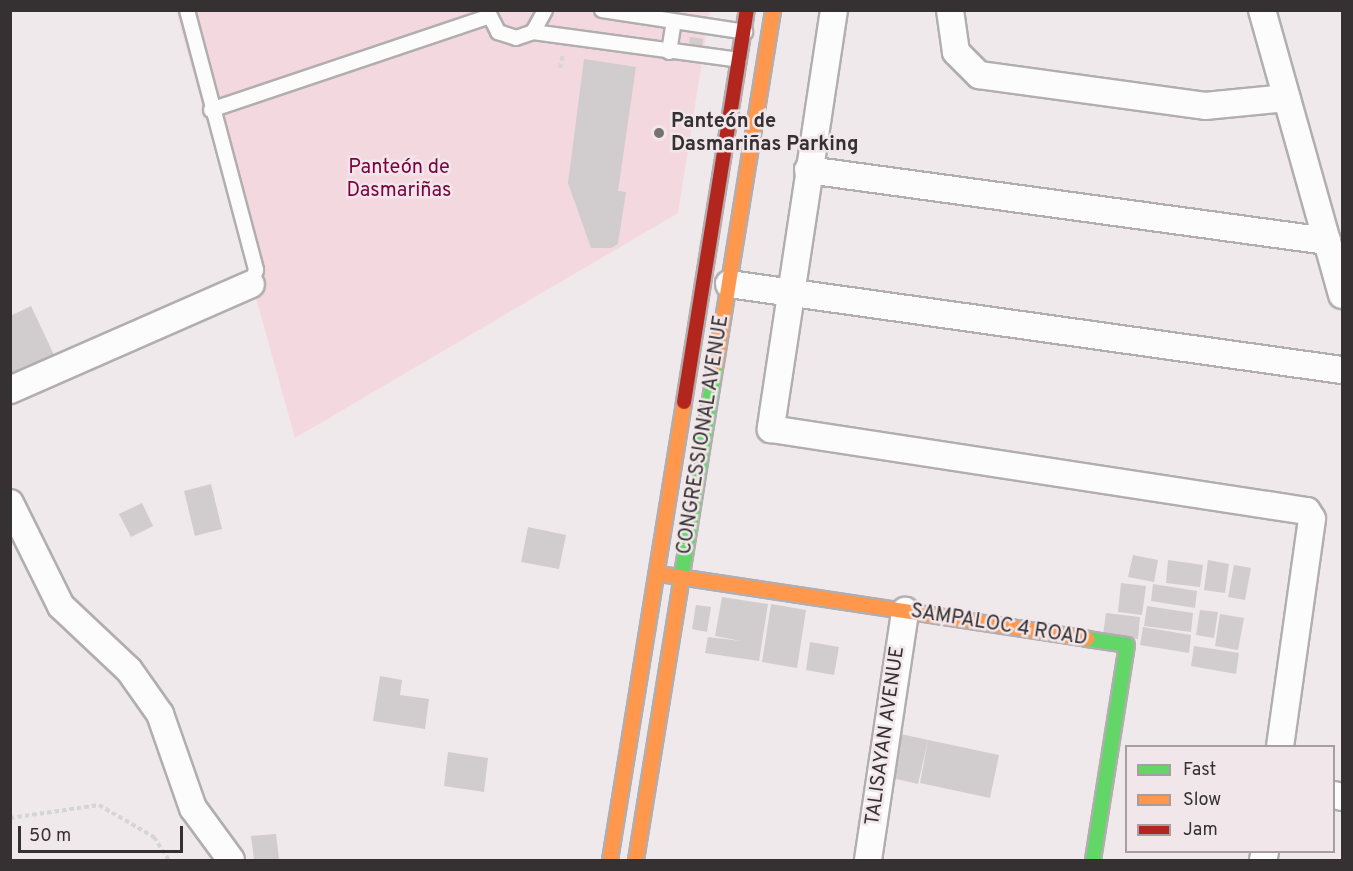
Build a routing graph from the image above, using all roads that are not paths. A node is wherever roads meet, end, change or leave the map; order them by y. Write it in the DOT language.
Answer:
graph roads {
  1 [pos="187,10"];
  2 [pos="545,10"];
  3 [pos="602,10"];
  4 [pos="747,10"];
  5 [pos="773,10"];
  6 [pos="834,10"];
  7 [pos="950,10"];
  8 [pos="1262,10"];
  9 [pos="487,14"];
  10 [pos="674,22"];
  11 [pos="533,32"];
  12 [pos="744,32"];
  13 [pos="767,51"];
  14 [pos="669,52"];
  15 [pos="739,60"];
  16 [pos="1287,98"];
  17 [pos="211,110"];
  18 [pos="808,170"];
  19 [pos="1327,241"];
  20 [pos="251,284"];
  21 [pos="729,285"];
  22 [pos="791,290"];
  23 [pos="1342,295"];
  24 [pos="1342,370"];
  25 [pos="10,390"];
  26 [pos="10,503"];
  27 [pos="655,573"];
  28 [pos="681,577"];
  29 [pos="905,611"];
  30 [pos="1280,745"];
  31 [pos="231,861"];
  32 [pos="610,861"];
  33 [pos="636,861"];
  34 [pos="868,861"];
  35 [pos="1093,861"];
  1 -- 17 [label="lane"];
  2 -- 11 [label="lane"];
  3 -- 10 [label="lane"];
  4 -- 12 [label="main road, CONGRESSIONAL AVENUE"];
  5 -- 13 [label="main road, CONGRESSIONAL AVENUE"];
  6 -- 18 [label="street"];
  7 -- 16 [label="street"];
  8 -- 16 [label="street"];
  9 -- 11 [label="lane"];
  9 -- 17 [label="lane"];
  10 -- 12 [label="lane"];
  10 -- 14 [label="lane"];
  11 -- 14 [label="lane"];
  12 -- 13 [label="lane"];
  12 -- 15 [label="main road, CONGRESSIONAL AVENUE"];
  13 -- 15 [label="lane"];
  13 -- 21 [label="main road, CONGRESSIONAL AVENUE"];
  14 -- 15 [label="lane"];
  15 -- 27 [label="main road, CONGRESSIONAL AVENUE"];
  16 -- 19 [label="street"];
  17 -- 20 [label="lane"];
  18 -- 19 [label="street"];
  18 -- 22 [label="street"];
  19 -- 23 [label="street"];
  20 -- 25 [label="street"];
  21 -- 22 [label="street"];
  21 -- 28 [label="main road, CONGRESSIONAL AVENUE"];
  22 -- 24 [label="street"];
  22 -- 30 [label="street"];
  26 -- 31 [label="street"];
  27 -- 28 [label="main road, SAMPALOC 4 ROAD"];
  27 -- 32 [label="main road, CONGRESSIONAL AVENUE"];
  28 -- 29 [label="main road, SAMPALOC 4 ROAD"];
  28 -- 33 [label="main road, CONGRESSIONAL AVENUE"];
  29 -- 34 [label="street, TALISAYAN AVENUE"];
  29 -- 35 [label="main road, SAMPALOC 4 ROAD"];
}
